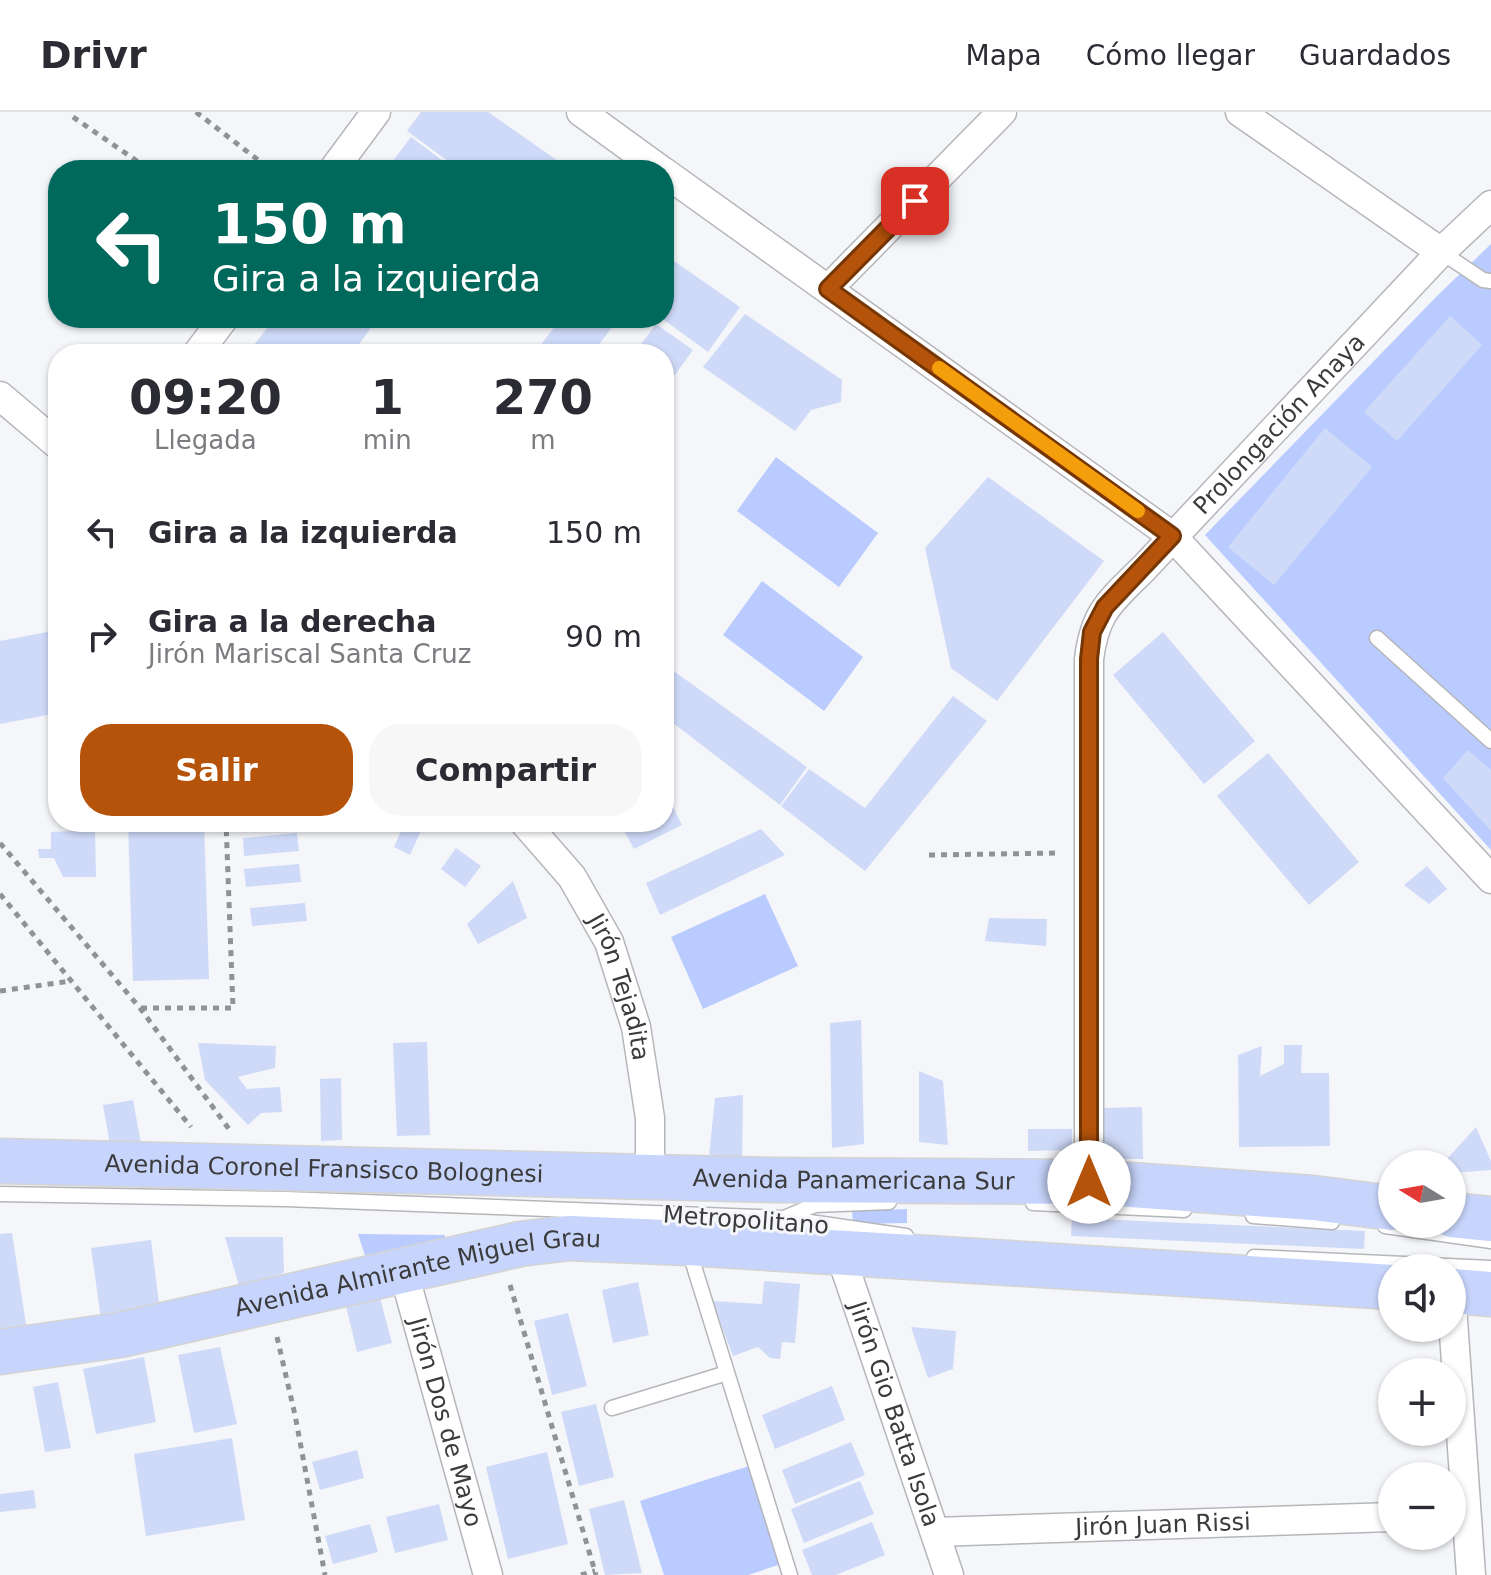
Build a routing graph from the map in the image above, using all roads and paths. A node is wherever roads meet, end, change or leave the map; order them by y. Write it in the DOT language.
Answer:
graph roads {
  1 [pos="196,112"];
  2 [pos="376,112"];
  3 [pos="581,112"];
  4 [pos="1002,112"];
  5 [pos="1240,112"];
  6 [pos="73,117"];
  7 [pos="135,160"];
  8 [pos="258,160"];
  9 [pos="340,160"];
  10 [pos="648,160"];
  11 [pos="674,179"];
  12 [pos="1491,205"];
  13 [pos="1441,252"];
  14 [pos="1491,281"];
  15 [pos="828,289"];
  16 [pos="0,396"];
  17 [pos="48,437"];
  18 [pos="1172,536"];
  19 [pos="1377,638"];
  20 [pos="1491,741"];
  21 [pos="226,832"];
  22 [pos="533,832"];
  23 [pos="0,843"];
  24 [pos="1089,852"];
  25 [pos="929,855"];
  26 [pos="1491,879"];
  27 [pos="0,894"];
  28 [pos="71,981"];
  29 [pos="0,991"];
  30 [pos="140,1008"];
  31 [pos="0,1161"];
  32 [pos="239,1166"];
  33 [pos="650,1176"];
  34 [pos="1089,1182"];
  35 [pos="0,1194"];
  36 [pos="900,1201"];
  37 [pos="1023,1203"];
  38 [pos="1199,1211"];
  39 [pos="1245,1215"];
  40 [pos="1466,1216"];
  41 [pos="782,1218"];
  42 [pos="1370,1218"];
  43 [pos="1491,1219"];
  44 [pos="915,1237"];
  45 [pos="1491,1241"];
  46 [pos="687,1243"];
  47 [pos="499,1249"];
  48 [pos="840,1253"];
  49 [pos="1241,1256"];
  50 [pos="1491,1268"];
  51 [pos="403,1270"];
  52 [pos="1378,1286"];
  53 [pos="1466,1292"];
  54 [pos="1491,1294"];
  55 [pos="268,1301"];
  56 [pos="1453,1342"];
  57 [pos="0,1352"];
  58 [pos="727,1373"];
  59 [pos="612,1408"];
  60 [pos="1457,1462"];
  61 [pos="1378,1517"];
  62 [pos="935,1532"];
  63 [pos="1466,1550"];
  64 [pos="595,1573"];
  65 [pos="325,1575"];
  66 [pos="488,1575"];
  67 [pos="581,1575"];
  68 [pos="790,1575"];
  69 [pos="949,1575"];
  70 [pos="1471,1575"];
  1 -- 8 [label="path"];
  2 -- 9 [label="street"];
  3 -- 10 [label="street"];
  4 -- 15 [label="street"];
  5 -- 13 [label="street"];
  6 -- 7 [label="path"];
  11 -- 15 [label="street"];
  12 -- 13 [label="street, Prolongación Anaya"];
  13 -- 14 [label="lane"];
  13 -- 18 [label="street, Prolongación Anaya"];
  15 -- 18 [label="street"];
  16 -- 17 [label="street"];
  18 -- 24 [label="street, Prolongación Anaya"];
  18 -- 26 [label="street"];
  19 -- 20 [label="lane"];
  21 -- 30 [label="path"];
  22 -- 33 [label="street, Jirón Tejadita"];
  23 -- 30 [label="path"];
  24 -- 25 [label="path"];
  24 -- 34 [label="street, Prolongación Anaya"];
  27 -- 28 [label="path"];
  28 -- 29 [label="path"];
  28 -- 32 [label="path"];
  30 -- 32 [label="path"];
  31 -- 32 [label="main road, Avenida Coronel Fransisco Bolognesi"];
  32 -- 33 [label="main road, Avenida Coronel Fransisco Bolognesi"];
  33 -- 34 [label="main road, Avenida Panamericana Sur"];
  34 -- 42 [label="main road, Avenida Panamericana Sur"];
  35 -- 41 [label="lane, Metropolitano"];
  36 -- 41 [label="lane"];
  37 -- 38 [label="lane"];
  39 -- 42 [label="lane"];
  40 -- 43 [label="main road"];
  41 -- 44 [label="lane, Metropolitano"];
  42 -- 45 [label="lane"];
  46 -- 47 [label="main road, Avenida Almirante Miguel Grau"];
  46 -- 48 [label="main road, Avenida Almirante Miguel Grau"];
  46 -- 58 [label="lane"];
  47 -- 51 [label="main road, Avenida Almirante Miguel Grau"];
  47 -- 64 [label="path"];
  48 -- 52 [label="main road"];
  48 -- 62 [label="street, Jirón Gio Batta Isola"];
  49 -- 50 [label="lane"];
  51 -- 55 [label="main road, Avenida Almirante Miguel Grau"];
  51 -- 66 [label="street, Jirón Dos de Mayo"];
  53 -- 54 [label="main road"];
  55 -- 57 [label="main road, Avenida Almirante Miguel Grau"];
  55 -- 65 [label="path"];
  56 -- 60 [label="street"];
  58 -- 59 [label="lane"];
  58 -- 68 [label="lane"];
  61 -- 62 [label="street, Jirón Juan Rissi"];
  62 -- 69 [label="street, Jirón Gio Batta Isola"];
  63 -- 70 [label="street"];
  64 -- 67 [label="path"];
}
